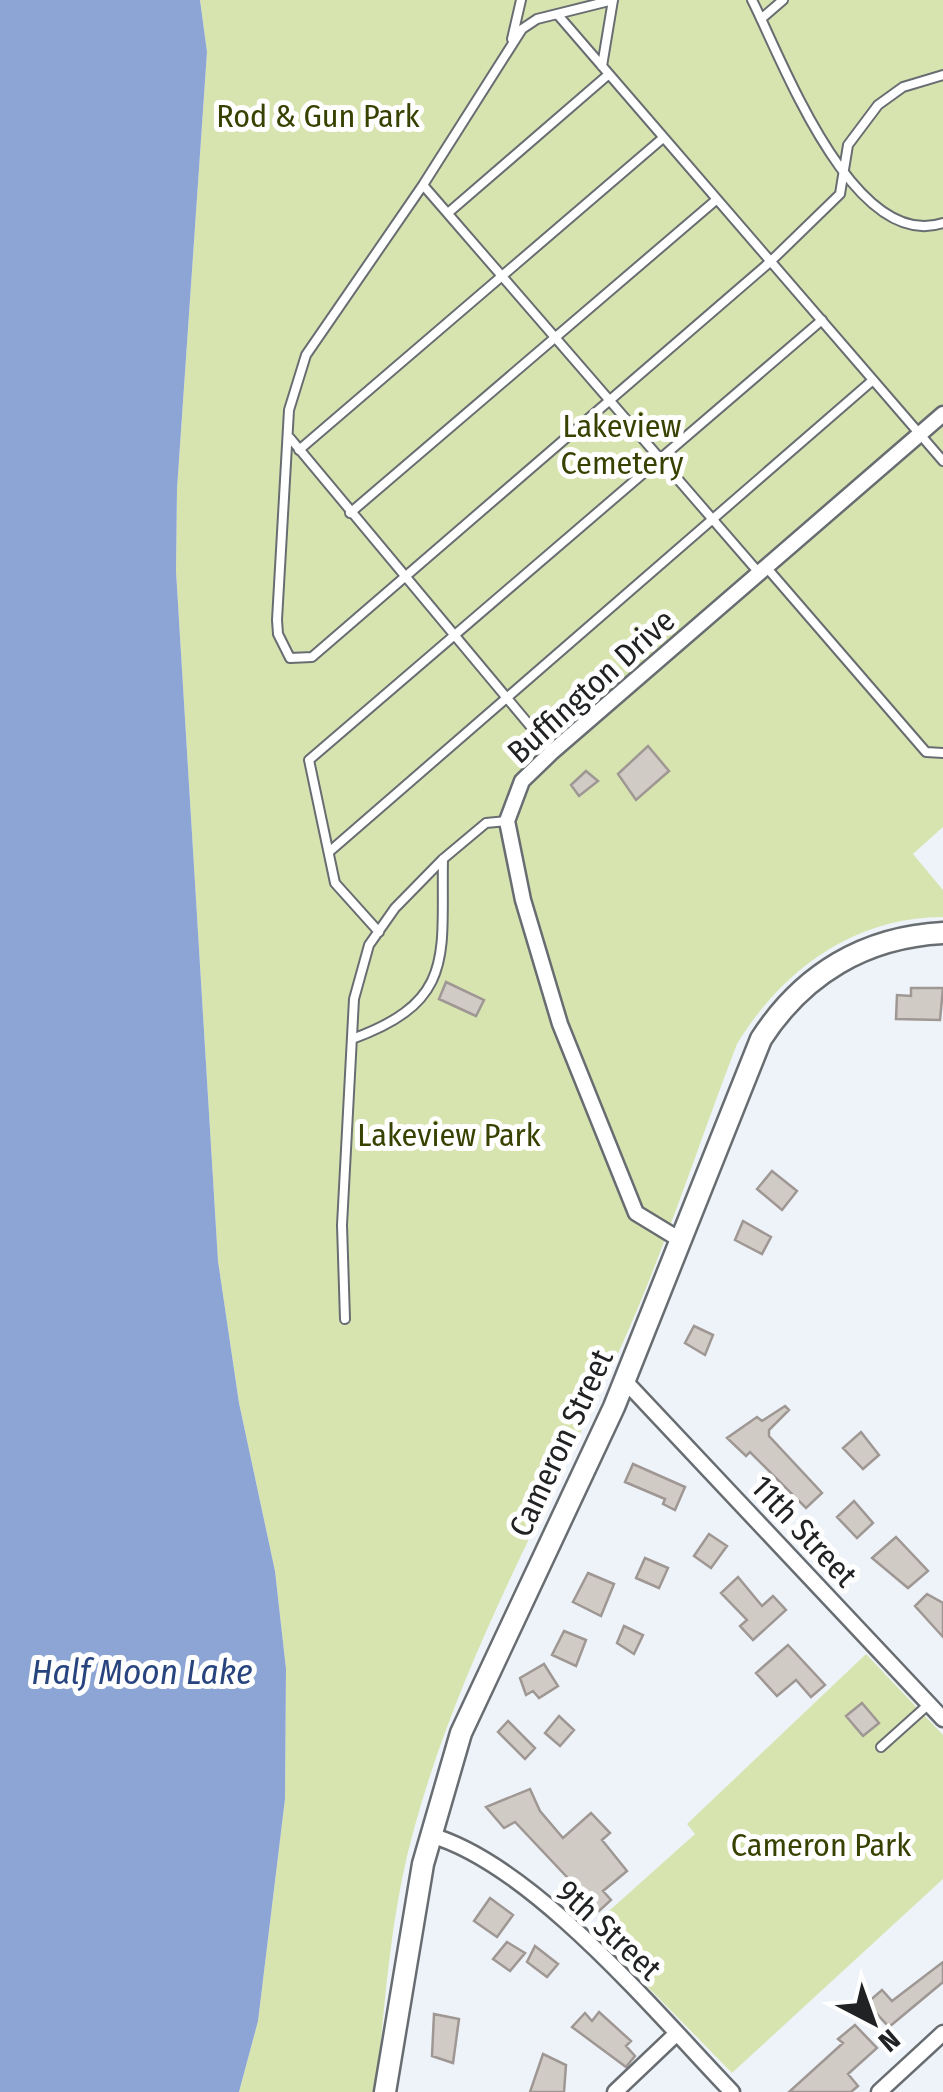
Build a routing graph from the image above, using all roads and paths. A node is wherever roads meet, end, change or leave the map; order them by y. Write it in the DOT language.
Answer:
graph roads {
  1 [pos="521,0"];
  2 [pos="613,0"];
  3 [pos="752,0"];
  4 [pos="782,0"];
  5 [pos="558,15"];
  6 [pos="761,19"];
  7 [pos="510,48"];
  8 [pos="602,66"];
  9 [pos="609,74"];
  10 [pos="943,75"];
  11 [pos="663,138"];
  12 [pos="845,174"];
  13 [pos="424,185"];
  14 [pos="716,200"];
  15 [pos="448,213"];
  16 [pos="943,223"];
  17 [pos="770,262"];
  18 [pos="503,276"];
  19 [pos="822,320"];
  20 [pos="558,337"];
  21 [pos="873,380"];
  22 [pos="610,401"];
  23 [pos="943,414"];
  24 [pos="920,434"];
  25 [pos="290,438"];
  26 [pos="300,450"];
  27 [pos="661,459"];
  28 [pos="943,461"];
  29 [pos="350,513"];
  30 [pos="713,519"];
  31 [pos="764,571"];
  32 [pos="403,578"];
  33 [pos="454,638"];
  34 [pos="506,698"];
  35 [pos="552,752"];
  36 [pos="943,752"];
  37 [pos="508,820"];
  38 [pos="329,852"];
  39 [pos="443,859"];
  40 [pos="378,932"];
  41 [pos="943,933"];
  42 [pos="352,1040"];
  43 [pos="682,1241"];
  44 [pos="345,1319"];
  45 [pos="625,1381"];
  46 [pos="929,1704"];
  47 [pos="943,1719"];
  48 [pos="881,1747"];
  49 [pos="430,1835"];
  50 [pos="943,2033"];
  51 [pos="676,2034"];
  52 [pos="385,2092"];
  53 [pos="615,2092"];
  54 [pos="732,2092"];
  55 [pos="879,2092"];
  1 -- 7 [label="lane"];
  2 -- 5 [label="lane"];
  2 -- 8 [label="lane"];
  3 -- 6 [label="lane"];
  4 -- 6 [label="lane"];
  5 -- 7 [label="lane"];
  5 -- 8 [label="lane"];
  6 -- 12 [label="lane"];
  7 -- 13 [label="lane"];
  8 -- 9 [label="lane"];
  9 -- 11 [label="lane"];
  9 -- 15 [label="lane"];
  10 -- 12 [label="lane"];
  11 -- 14 [label="lane"];
  11 -- 18 [label="lane"];
  12 -- 16 [label="lane"];
  12 -- 17 [label="lane"];
  13 -- 15 [label="lane"];
  13 -- 25 [label="lane"];
  14 -- 17 [label="lane"];
  14 -- 20 [label="lane"];
  15 -- 18 [label="lane"];
  17 -- 19 [label="lane"];
  17 -- 22 [label="lane"];
  18 -- 20 [label="lane"];
  18 -- 26 [label="lane"];
  19 -- 21 [label="lane"];
  19 -- 27 [label="lane"];
  20 -- 22 [label="lane"];
  20 -- 29 [label="lane"];
  21 -- 24 [label="lane"];
  21 -- 30 [label="lane"];
  22 -- 27 [label="lane"];
  22 -- 32 [label="lane"];
  23 -- 24 [label="street, Buffington Drive"];
  24 -- 28 [label="lane"];
  24 -- 31 [label="street, Buffington Drive"];
  25 -- 26 [label="lane"];
  25 -- 32 [label="lane"];
  26 -- 29 [label="lane"];
  27 -- 30 [label="lane"];
  27 -- 33 [label="lane"];
  29 -- 32 [label="lane"];
  30 -- 31 [label="lane"];
  30 -- 34 [label="lane"];
  31 -- 35 [label="street, Buffington Drive"];
  31 -- 36 [label="lane"];
  32 -- 33 [label="lane"];
  33 -- 34 [label="lane"];
  33 -- 38 [label="lane"];
  34 -- 35 [label="lane"];
  34 -- 38 [label="lane"];
  35 -- 37 [label="street, Buffington Drive"];
  37 -- 39 [label="lane"];
  37 -- 43 [label="street"];
  38 -- 40 [label="lane"];
  39 -- 40 [label="lane"];
  39 -- 42 [label="lane"];
  40 -- 42 [label="lane"];
  41 -- 43 [label="main road, Cameron Street"];
  42 -- 44 [label="lane"];
  43 -- 45 [label="main road, Cameron Street"];
  45 -- 46 [label="street, 11th Street"];
  45 -- 49 [label="main road, Cameron Street"];
  46 -- 47 [label="street, 11th Street"];
  46 -- 48 [label="lane"];
  49 -- 51 [label="street, 9th Street"];
  49 -- 52 [label="main road, Cameron Street"];
  50 -- 55 [label="street"];
  51 -- 53 [label="street"];
  51 -- 54 [label="street, 9th Street"];
}
